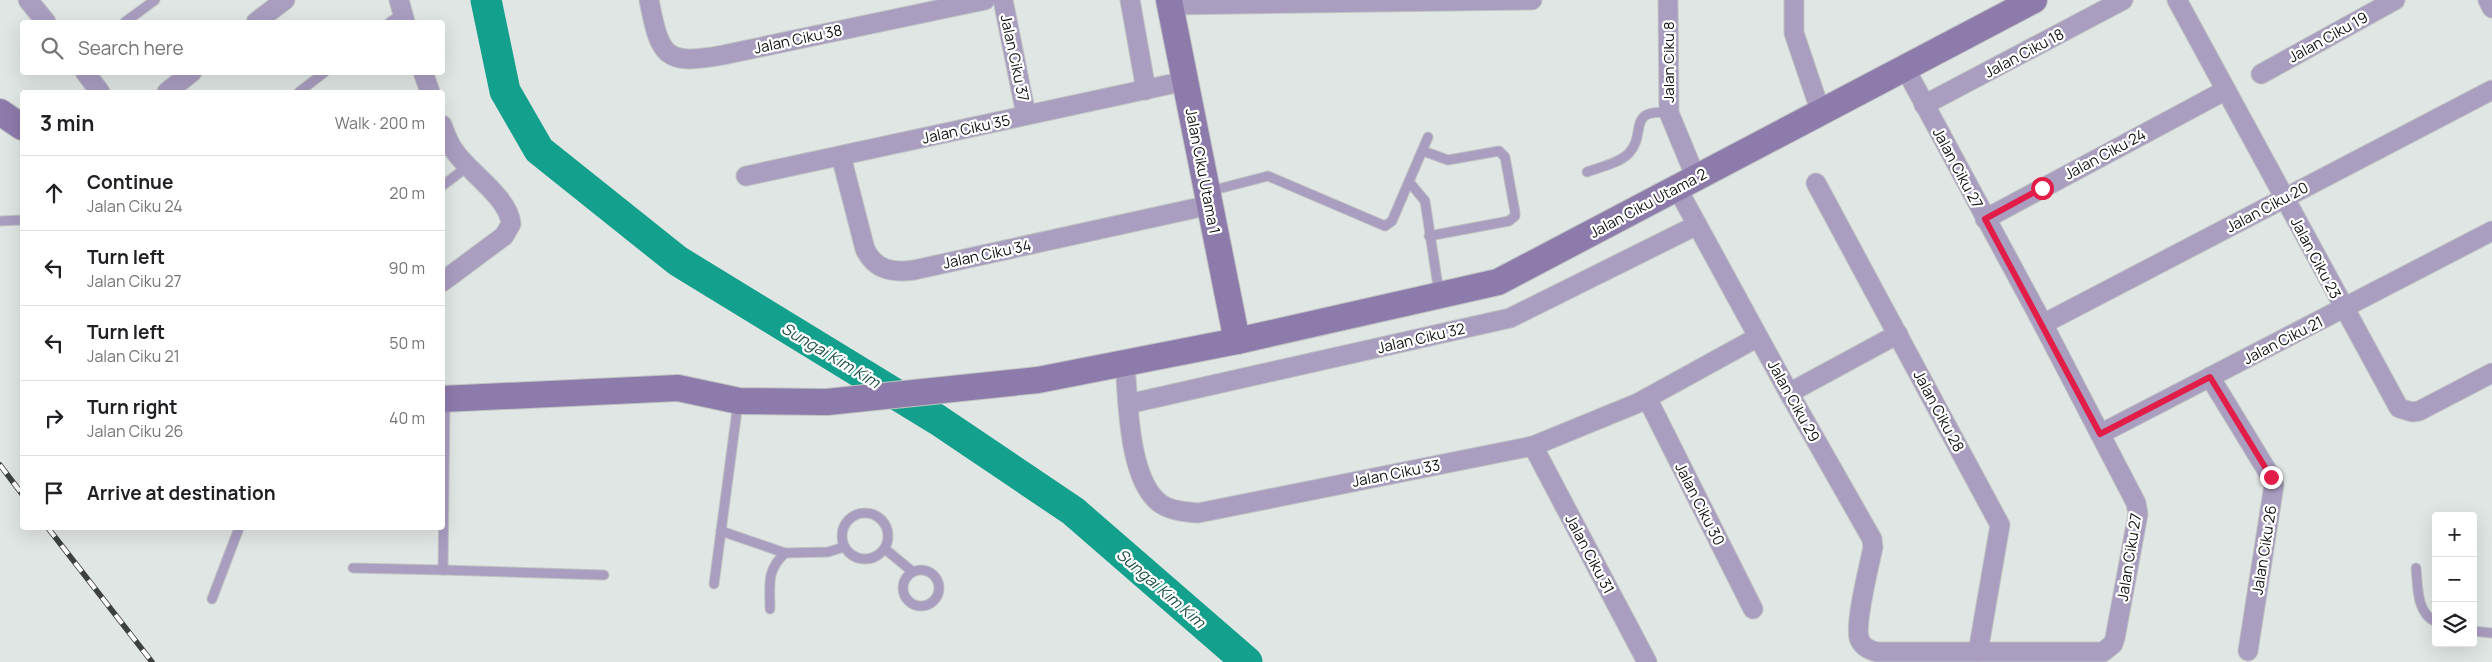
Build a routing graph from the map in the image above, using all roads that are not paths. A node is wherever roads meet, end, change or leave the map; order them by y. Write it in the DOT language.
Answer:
graph roads {
  1 [pos="28,0"];
  2 [pos="155,0"];
  3 [pos="649,0"];
  4 [pos="985,0"];
  5 [pos="1003,0"];
  6 [pos="1130,0"];
  7 [pos="1532,0"];
  8 [pos="1668,0"];
  9 [pos="1794,0"];
  10 [pos="2034,0"];
  11 [pos="2123,0"];
  12 [pos="2177,0"];
  13 [pos="2395,0"];
  14 [pos="2488,0"];
  15 [pos="283,1"];
  16 [pos="1169,2"];
  17 [pos="2492,8"];
  18 [pos="44,20"];
  19 [pos="128,20"];
  20 [pos="259,20"];
  21 [pos="1905,68"];
  22 [pos="2260,74"];
  23 [pos="87,75"];
  24 [pos="188,75"];
  25 [pos="321,75"];
  26 [pos="1185,81"];
  27 [pos="98,90"];
  28 [pos="170,90"];
  29 [pos="302,90"];
  30 [pos="1146,90"];
  31 [pos="2226,90"];
  32 [pos="2492,90"];
  33 [pos="1924,105"];
  34 [pos="0,112"];
  35 [pos="1821,112"];
  36 [pos="1668,113"];
  37 [pos="1026,115"];
  38 [pos="20,126"];
  39 [pos="445,132"];
  40 [pos="1428,137"];
  41 [pos="1423,152"];
  42 [pos="841,156"];
  43 [pos="468,167"];
  44 [pos="1587,172"];
  45 [pos="746,176"];
  46 [pos="1410,183"];
  47 [pos="1687,183"];
  48 [pos="1816,183"];
  49 [pos="445,184"];
  50 [pos="1209,198"];
  51 [pos="2284,198"];
  52 [pos="1985,219"];
  53 [pos="20,220"];
  54 [pos="0,221"];
  55 [pos="1697,225"];
  56 [pos="2492,231"];
  57 [pos="1429,236"];
  58 [pos="445,280"];
  59 [pos="1440,295"];
  60 [pos="2344,308"];
  61 [pos="2043,324"];
  62 [pos="1898,334"];
  63 [pos="1758,336"];
  64 [pos="1237,341"];
  65 [pos="1125,363"];
  66 [pos="2492,373"];
  67 [pos="2210,377"];
  68 [pos="1789,393"];
  69 [pos="1647,398"];
  70 [pos="445,399"];
  71 [pos="739,400"];
  72 [pos="1128,404"];
  73 [pos="2100,434"];
  74 [pos="1533,446"];
  75 [pos="238,530"];
  76 [pos="443,530"];
  77 [pos="721,532"];
  78 [pos="844,547"];
  79 [pos="885,550"];
  80 [pos="785,553"];
  81 [pos="353,568"];
  82 [pos="2416,568"];
  83 [pos="443,570"];
  84 [pos="912,572"];
  85 [pos="604,574"];
  86 [pos="714,584"];
  87 [pos="212,599"];
  88 [pos="770,608"];
  89 [pos="1753,609"];
  90 [pos="2432,619"];
  91 [pos="1859,622"];
  92 [pos="2477,632"];
  93 [pos="2492,634"];
  94 [pos="2248,651"];
  95 [pos="1978,652"];
  96 [pos="1647,662"];
  1 -- 18 [label="street"];
  2 -- 19 [label="lane"];
  3 -- 4 [label="street, Jalan Ciku 38"];
  5 -- 37 [label="street, Jalan Ciku 37"];
  6 -- 30 [label="street"];
  7 -- 16 [label="street"];
  8 -- 36 [label="street, Jalan Ciku 8"];
  9 -- 35 [label="street"];
  10 -- 21 [label="street, Jalan Ciku Utama 2"];
  11 -- 33 [label="street, Jalan Ciku 18"];
  12 -- 31 [label="street, Jalan Ciku 23"];
  13 -- 22 [label="street, Jalan Ciku 19"];
  14 -- 17 [label="street"];
  15 -- 20 [label="street"];
  16 -- 26 [label="street, Jalan Ciku Utama 1"];
  21 -- 33 [label="street, Jalan Ciku 27"];
  21 -- 35 [label="street, Jalan Ciku Utama 2"];
  23 -- 27 [label="street"];
  24 -- 28 [label="street"];
  25 -- 29 [label="lane"];
  26 -- 30 [label="street, Jalan Ciku 35"];
  26 -- 50 [label="street, Jalan Ciku Utama 1"];
  30 -- 37 [label="street, Jalan Ciku 35"];
  31 -- 51 [label="street, Jalan Ciku 23"];
  31 -- 52 [label="street, Jalan Ciku 24"];
  32 -- 51 [label="street, Jalan Ciku 20"];
  33 -- 52 [label="street, Jalan Ciku 27"];
  34 -- 38 [label="street"];
  35 -- 47 [label="street, Jalan Ciku Utama 2"];
  36 -- 44 [label="lane"];
  36 -- 47 [label="street, Jalan Ciku 8"];
  37 -- 42 [label="street, Jalan Ciku 35"];
  39 -- 43 [label="street"];
  40 -- 41 [label="lane"];
  41 -- 46 [label="lane"];
  41 -- 57 [label="lane"];
  42 -- 45 [label="street, Jalan Ciku 35"];
  42 -- 50 [label="street, Jalan Ciku 34"];
  43 -- 49 [label="lane"];
  43 -- 58 [label="street"];
  46 -- 50 [label="lane"];
  46 -- 57 [label="lane"];
  47 -- 55 [label="street, Jalan Ciku 29"];
  47 -- 59 [label="street, Jalan Ciku Utama 2"];
  48 -- 62 [label="street, Jalan Ciku 28"];
  50 -- 64 [label="street, Jalan Ciku Utama 1"];
  51 -- 60 [label="street, Jalan Ciku 23"];
  51 -- 61 [label="street, Jalan Ciku 20"];
  52 -- 61 [label="street, Jalan Ciku 27"];
  53 -- 54 [label="lane"];
  55 -- 63 [label="street, Jalan Ciku 29"];
  55 -- 72 [label="street, Jalan Ciku 32"];
  56 -- 60 [label="street, Jalan Ciku 21"];
  57 -- 59 [label="lane"];
  59 -- 64 [label="street, Jalan Ciku Utama 2"];
  60 -- 66 [label="street, Jalan Ciku 23"];
  60 -- 67 [label="street, Jalan Ciku 21"];
  61 -- 73 [label="street, Jalan Ciku 27"];
  62 -- 68 [label="street"];
  62 -- 95 [label="street, Jalan Ciku 28"];
  63 -- 68 [label="street, Jalan Ciku 29"];
  63 -- 69 [label="street, Jalan Ciku 33"];
  64 -- 65 [label="street, Jalan Ciku Utama 2"];
  65 -- 71 [label="street, Jalan Ciku Utama 2"];
  65 -- 72 [label="street, Jalan Ciku 33"];
  67 -- 73 [label="street, Jalan Ciku 21"];
  67 -- 94 [label="street, Jalan Ciku 26"];
  68 -- 91 [label="street, Jalan Ciku 29"];
  69 -- 74 [label="street, Jalan Ciku 33"];
  69 -- 89 [label="street, Jalan Ciku 30"];
  70 -- 71 [label="street, Jalan Ciku Utama 2"];
  71 -- 77 [label="lane"];
  72 -- 74 [label="street, Jalan Ciku 33"];
  73 -- 95 [label="street, Jalan Ciku 27"];
  74 -- 96 [label="street, Jalan Ciku 31"];
  75 -- 87 [label="lane"];
  76 -- 83 [label="lane"];
  77 -- 80 [label="lane"];
  77 -- 86 [label="lane"];
  78 -- 79 [label="lane"];
  78 -- 79 [label="lane"];
  78 -- 80 [label="lane"];
  79 -- 84 [label="lane"];
  80 -- 88 [label="lane"];
  81 -- 83 [label="lane"];
  82 -- 90 [label="lane"];
  83 -- 85 [label="lane"];
  84 -- 84 [label="lane"];
  91 -- 95 [label="street, Jalan Ciku 27"];
  92 -- 93 [label="lane"];
}
